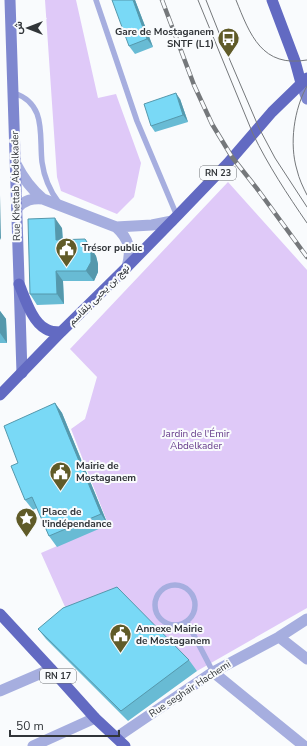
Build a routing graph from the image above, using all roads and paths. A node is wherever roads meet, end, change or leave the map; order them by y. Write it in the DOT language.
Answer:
graph roads {
  1 [pos="10,0"];
  2 [pos="96,0"];
  3 [pos="272,0"];
  4 [pos="304,81"];
  5 [pos="14,93"];
  6 [pos="307,99"];
  7 [pos="16,164"];
  8 [pos="43,199"];
  9 [pos="61,206"];
  10 [pos="17,208"];
  11 [pos="175,218"];
  12 [pos="116,227"];
  13 [pos="127,267"];
  14 [pos="19,284"];
  15 [pos="61,332"];
  16 [pos="22,373"];
  17 [pos="0,395"];
  18 [pos="0,614"];
  19 [pos="307,619"];
  20 [pos="186,622"];
  21 [pos="279,637"];
  22 [pos="307,659"];
  23 [pos="51,668"];
  24 [pos="213,672"];
  25 [pos="0,690"];
  26 [pos="95,718"];
  27 [pos="122,743"];
  28 [pos="33,746"];
  29 [pos="304,746"];
  1 -- 5 [label="main road, Rue Khettab Abdelkader"];
  2 -- 11 [label="lane"];
  3 -- 4 [label="main road"];
  4 -- 6 [label="main road"];
  4 -- 11 [label="main road, نهج بن يحيى بلقاسم / RN 23"];
  5 -- 7 [label="main road, Rue Khettab Abdelkader"];
  5 -- 9 [label="lane"];
  7 -- 8 [label="street"];
  7 -- 10 [label="main road, Rue Khettab Abdelkader"];
  8 -- 9 [label="street"];
  8 -- 10 [label="street"];
  9 -- 12 [label="street"];
  10 -- 14 [label="main road, Rue Khettab Abdelkader"];
  11 -- 12 [label="street"];
  11 -- 13 [label="main road, نهج بن يحيى بلقاسم / RN 23"];
  12 -- 13 [label="street"];
  13 -- 15 [label="main road, نهج بن يحيى بلقاسم / RN 23"];
  14 -- 15 [label="main road"];
  14 -- 16 [label="main road, Rue Khettab Abdelkader"];
  15 -- 16 [label="main road, نهج بن يحيى بلقاسم / RN 23"];
  16 -- 17 [label="main road, RN 23"];
  18 -- 23 [label="main road, RN 17"];
  19 -- 21 [label="street, Rue seghair Hachemi"];
  20 -- 20 [label="lane"];
  20 -- 24 [label="lane"];
  21 -- 22 [label="street"];
  21 -- 24 [label="street, Rue seghair Hachemi"];
  23 -- 25 [label="street"];
  23 -- 26 [label="main road, RN 17"];
  24 -- 27 [label="street, Rue seghair Hachemi"];
  24 -- 29 [label="street"];
  26 -- 27 [label="main road, RN 17"];
  26 -- 28 [label="street"];
}
